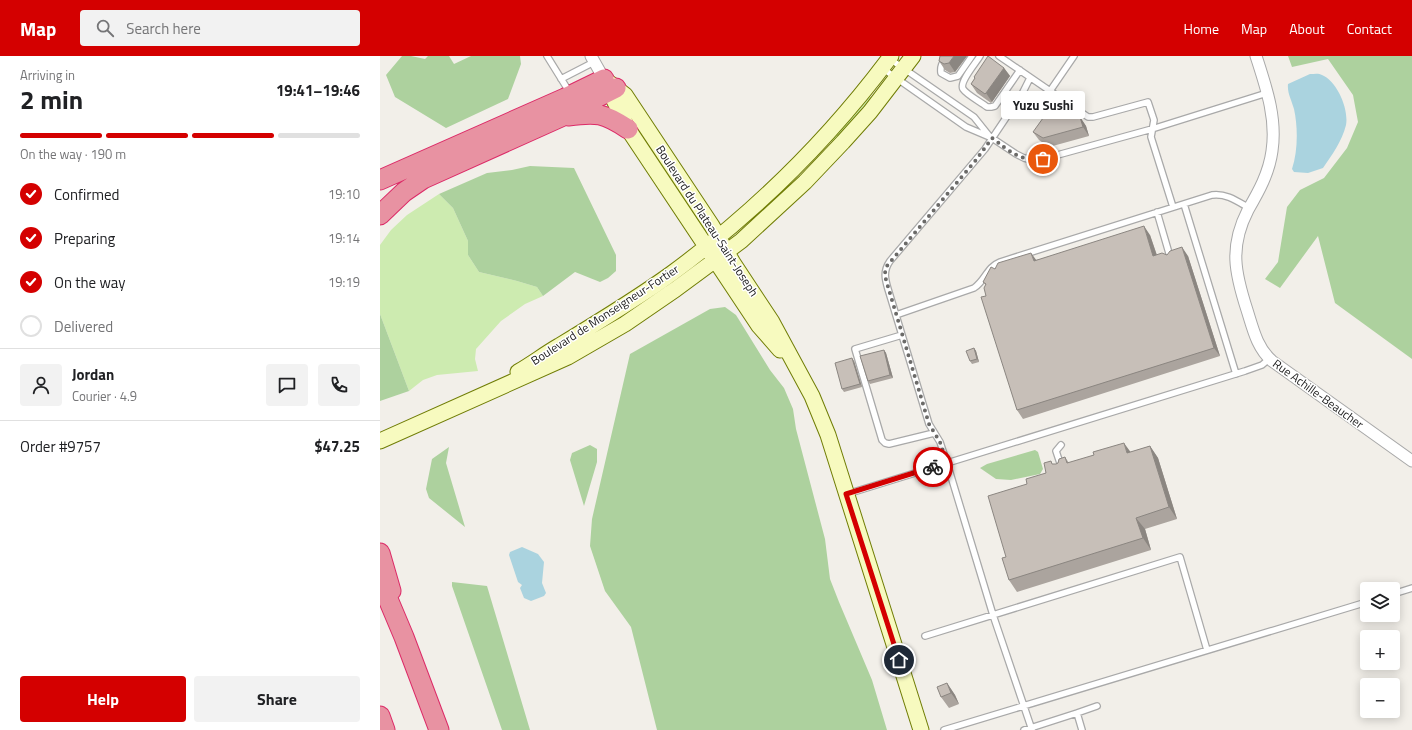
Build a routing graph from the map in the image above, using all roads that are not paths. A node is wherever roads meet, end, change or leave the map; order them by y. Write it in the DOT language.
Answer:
graph roads {
  1 [pos="547,56"];
  2 [pos="913,56"];
  3 [pos="947,56"];
  4 [pos="972,56"];
  5 [pos="980,56"];
  6 [pos="998,56"];
  7 [pos="1074,56"];
  8 [pos="1256,56"];
  9 [pos="592,59"];
  10 [pos="888,61"];
  11 [pos="1020,70"];
  12 [pos="900,74"];
  13 [pos="1030,78"];
  14 [pos="561,79"];
  15 [pos="610,86"];
  16 [pos="1050,92"];
  17 [pos="1267,93"];
  18 [pos="571,95"];
  19 [pos="561,117"];
  20 [pos="628,129"];
  21 [pos="1152,129"];
  22 [pos="992,138"];
  23 [pos="380,180"];
  24 [pos="1184,204"];
  25 [pos="1173,207"];
  26 [pos="1249,208"];
  27 [pos="1157,212"];
  28 [pos="380,214"];
  29 [pos="718,237"];
  30 [pos="706,247"];
  31 [pos="721,256"];
  32 [pos="1172,260"];
  33 [pos="896,315"];
  34 [pos="902,335"];
  35 [pos="1269,359"];
  36 [pos="1236,374"];
  37 [pos="458,406"];
  38 [pos="934,433"];
  39 [pos="381,441"];
  40 [pos="1061,445"];
  41 [pos="1412,461"];
  42 [pos="947,463"];
  43 [pos="1063,472"];
  44 [pos="846,494"];
  45 [pos="380,553"];
  46 [pos="380,580"];
  47 [pos="1412,588"];
  48 [pos="1400,592"];
  49 [pos="1360,604"];
  50 [pos="993,615"];
  51 [pos="925,636"];
  52 [pos="404,637"];
  53 [pos="1207,650"];
  54 [pos="1024,705"];
  55 [pos="1098,706"];
  56 [pos="1077,713"];
  57 [pos="380,716"];
  58 [pos="1031,729"];
  59 [pos="385,730"];
  60 [pos="439,730"];
  61 [pos="921,730"];
  62 [pos="944,730"];
  63 [pos="1024,730"];
  64 [pos="1082,730"];
  1 -- 14 [label="lane"];
  2 -- 12 [label="main road, Boulevard de Monseigneur-Fortier"];
  3 -- 4 [label="lane"];
  5 -- 11 [label="lane"];
  6 -- 11 [label="lane"];
  7 -- 16 [label="lane"];
  8 -- 17 [label="street, Rue Achille-Beaucher"];
  9 -- 14 [label="lane"];
  9 -- 15 [label="street, Boulevard du Plateau-Saint-Joseph"];
  10 -- 12 [label="lane"];
  10 -- 12 [label="lane"];
  10 -- 29 [label="main road, Boulevard de Monseigneur-Fortier"];
  11 -- 13 [label="lane"];
  12 -- 22 [label="lane"];
  12 -- 22 [label="lane"];
  12 -- 31 [label="main road, Boulevard de Monseigneur-Fortier"];
  13 -- 16 [label="lane"];
  13 -- 22 [label="lane"];
  14 -- 18 [label="lane"];
  15 -- 18 [label="highway"];
  15 -- 19 [label="highway"];
  15 -- 20 [label="main road, Boulevard du Plateau-Saint-Joseph"];
  15 -- 29 [label="main road, Boulevard du Plateau-Saint-Joseph"];
  16 -- 21 [label="lane"];
  17 -- 21 [label="lane"];
  17 -- 26 [label="street, Rue Achille-Beaucher"];
  18 -- 23 [label="highway"];
  19 -- 20 [label="highway"];
  19 -- 28 [label="highway"];
  20 -- 30 [label="main road, Boulevard du Plateau-Saint-Joseph"];
  21 -- 22 [label="lane"];
  21 -- 25 [label="lane"];
  22 -- 33 [label="lane"];
  24 -- 25 [label="lane"];
  24 -- 26 [label="lane"];
  24 -- 36 [label="lane"];
  25 -- 27 [label="lane"];
  26 -- 35 [label="street, Rue Achille-Beaucher"];
  27 -- 32 [label="lane"];
  27 -- 33 [label="lane"];
  29 -- 30 [label="main road, Boulevard de Monseigneur-Fortier"];
  29 -- 31 [label="main road, Boulevard du Plateau-Saint-Joseph"];
  30 -- 31 [label="main road, Boulevard du Plateau-Saint-Joseph"];
  30 -- 37 [label="main road, Boulevard de Monseigneur-Fortier"];
  31 -- 37 [label="main road, Boulevard de Monseigneur-Fortier"];
  31 -- 44 [label="main road, Boulevard du Plateau-Saint-Joseph"];
  33 -- 34 [label="lane"];
  34 -- 38 [label="lane"];
  34 -- 38 [label="lane"];
  35 -- 36 [label="lane"];
  35 -- 41 [label="street, Rue Achille-Beaucher"];
  36 -- 42 [label="lane"];
  37 -- 39 [label="main road, Boulevard de Monseigneur-Fortier"];
  38 -- 42 [label="lane"];
  40 -- 43 [label="lane"];
  42 -- 44 [label="lane"];
  42 -- 50 [label="lane"];
  44 -- 61 [label="main road, Boulevard du Plateau-Saint-Joseph"];
  45 -- 52 [label="highway"];
  46 -- 52 [label="highway"];
  47 -- 48 [label="lane"];
  49 -- 53 [label="lane"];
  50 -- 51 [label="lane"];
  50 -- 53 [label="lane"];
  50 -- 54 [label="lane"];
  52 -- 60 [label="highway"];
  53 -- 54 [label="lane"];
  54 -- 58 [label="lane"];
  54 -- 62 [label="lane"];
  55 -- 56 [label="lane"];
  56 -- 58 [label="lane"];
  56 -- 64 [label="lane"];
  57 -- 59 [label="highway"];
  58 -- 63 [label="lane"];
}
